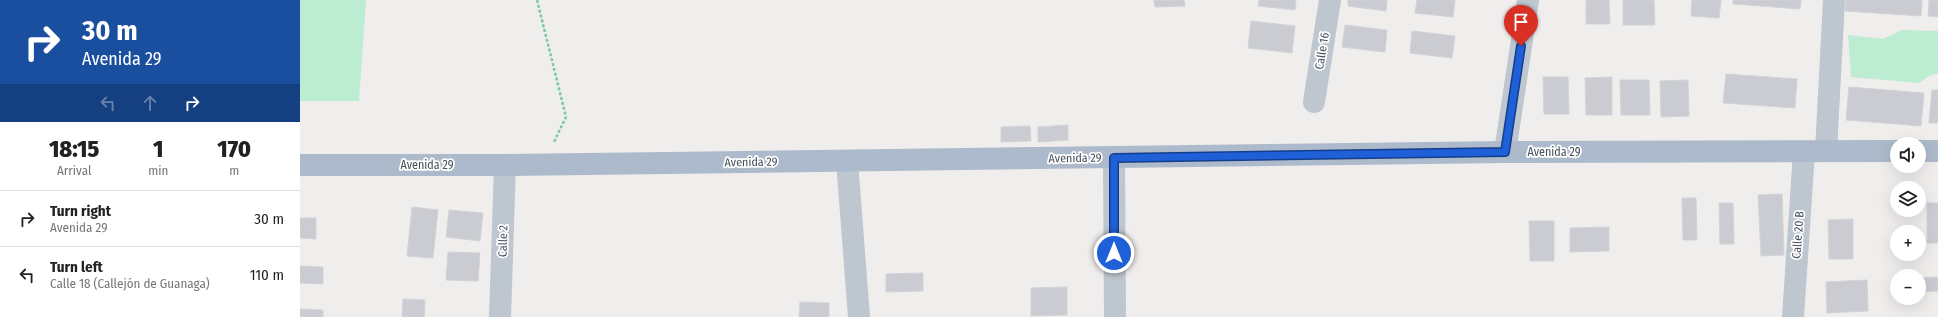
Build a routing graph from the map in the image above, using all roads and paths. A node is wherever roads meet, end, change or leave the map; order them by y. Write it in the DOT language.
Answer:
graph roads {
  1 [pos="537,0"];
  2 [pos="1330,0"];
  3 [pos="1528,0"];
  4 [pos="1834,0"];
  5 [pos="1314,102"];
  6 [pos="1826,151"];
  7 [pos="1890,151"];
  8 [pos="1926,151"];
  9 [pos="1938,151"];
  10 [pos="1505,152"];
  11 [pos="1804,152"];
  12 [pos="1114,158"];
  13 [pos="847,161"];
  14 [pos="544,164"];
  15 [pos="505,165"];
  16 [pos="300,166"];
  17 [pos="500,317"];
  18 [pos="859,317"];
  19 [pos="1115,317"];
  20 [pos="1793,317"];
  1 -- 14 [label="path"];
  2 -- 5 [label="street, Calle 16"];
  3 -- 10 [label="street"];
  4 -- 6 [label="street"];
  6 -- 7 [label="main road, Avenida 29"];
  6 -- 11 [label="main road, Avenida 29"];
  8 -- 9 [label="main road"];
  10 -- 11 [label="main road, Avenida 29"];
  10 -- 12 [label="main road, Avenida 29"];
  11 -- 20 [label="street, Calle 20 B"];
  12 -- 13 [label="main road, Avenida 29"];
  12 -- 19 [label="street"];
  13 -- 14 [label="main road, Avenida 29"];
  13 -- 18 [label="street"];
  14 -- 15 [label="main road, Avenida 29"];
  15 -- 16 [label="main road, Avenida 29"];
  15 -- 17 [label="street, Calle 2"];
}
